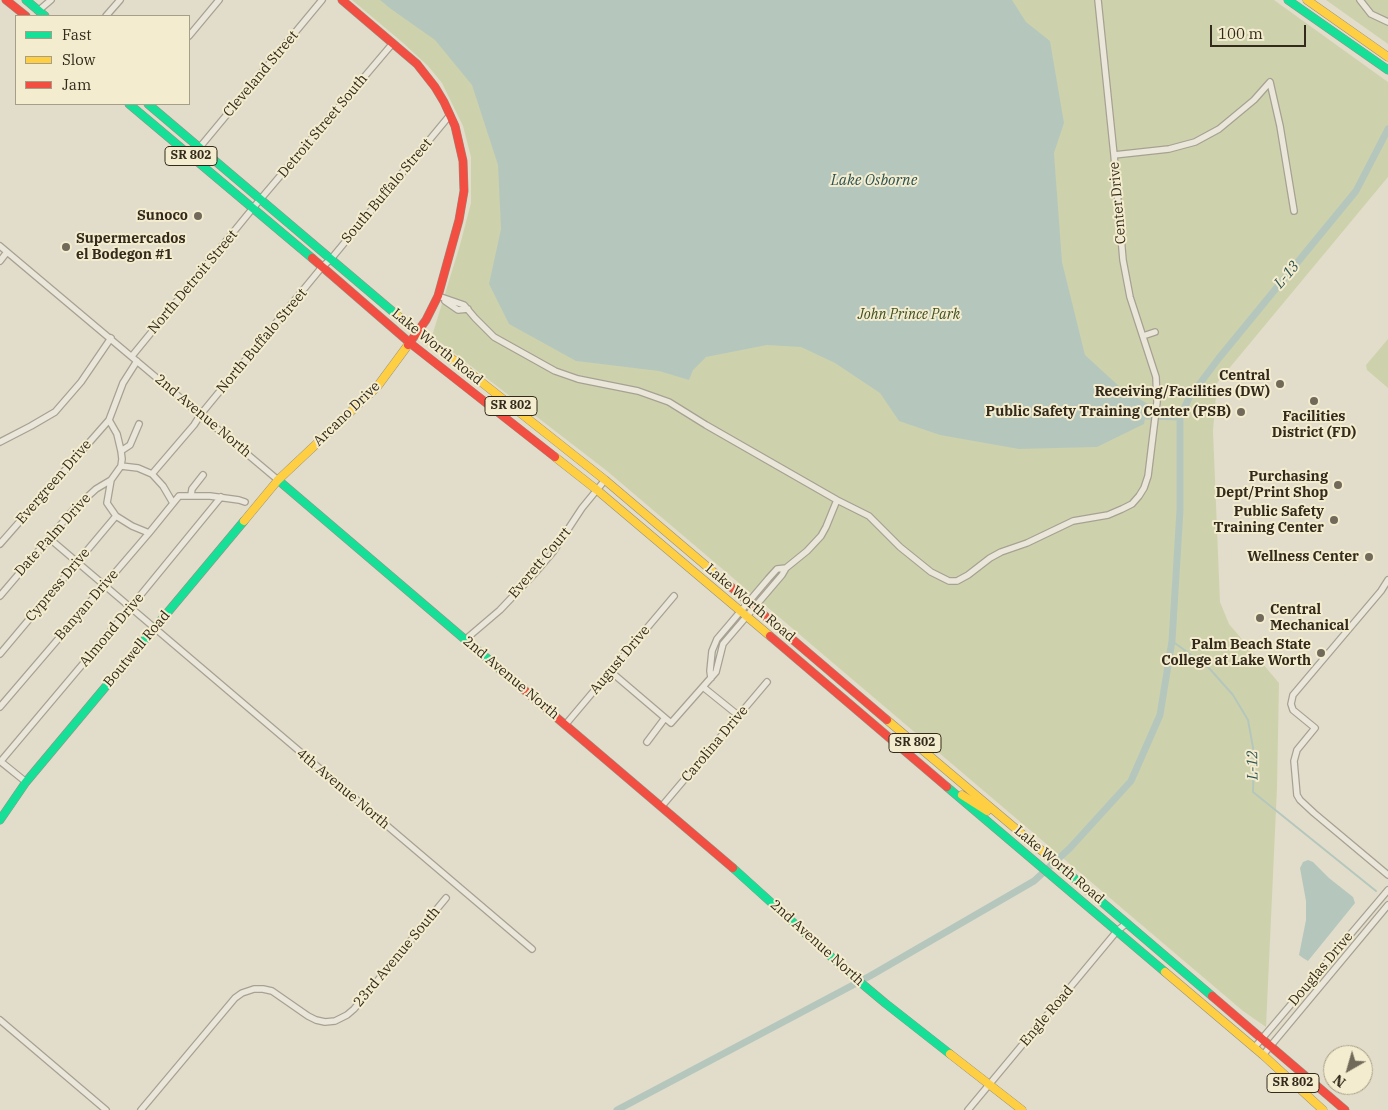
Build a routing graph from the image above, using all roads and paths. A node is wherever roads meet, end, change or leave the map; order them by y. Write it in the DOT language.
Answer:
graph roads {
  1 [pos="6,0"];
  2 [pos="26,0"];
  3 [pos="51,0"];
  4 [pos="120,0"];
  5 [pos="219,0"];
  6 [pos="322,0"];
  7 [pos="342,0"];
  8 [pos="1098,0"];
  9 [pos="1288,0"];
  10 [pos="1307,0"];
  11 [pos="1360,0"];
  12 [pos="38,10"];
  13 [pos="25,15"];
  14 [pos="44,15"];
  15 [pos="107,15"];
  16 [pos="1388,22"];
  17 [pos="190,35"];
  18 [pos="393,43"];
  19 [pos="1388,57"];
  20 [pos="1388,70"];
  21 [pos="132,105"];
  22 [pos="149,105"];
  23 [pos="450,114"];
  24 [pos="200,147"];
  25 [pos="1114,155"];
  26 [pos="261,199"];
  27 [pos="253,208"];
  28 [pos="1294,211"];
  29 [pos="0,246"];
  30 [pos="7,252"];
  31 [pos="331,259"];
  32 [pos="0,261"];
  33 [pos="322,267"];
  34 [pos="438,296"];
  35 [pos="1155,332"];
  36 [pos="418,333"];
  37 [pos="1143,336"];
  38 [pos="111,338"];
  39 [pos="410,343"];
  40 [pos="132,356"];
  41 [pos="138,361"];
  42 [pos="201,414"];
  43 [pos="109,420"];
  44 [pos="139,424"];
  45 [pos="0,442"];
  46 [pos="121,451"];
  47 [pos="121,466"];
  48 [pos="152,474"];
  49 [pos="203,475"];
  50 [pos="111,480"];
  51 [pos="278,480"];
  52 [pos="605,480"];
  53 [pos="597,490"];
  54 [pos="191,495"];
  55 [pos="222,497"];
  56 [pos="837,500"];
  57 [pos="245,502"];
  58 [pos="173,504"];
  59 [pos="116,516"];
  60 [pos="148,533"];
  61 [pos="50,539"];
  62 [pos="0,544"];
  63 [pos="78,563"];
  64 [pos="786,568"];
  65 [pos="1388,580"];
  66 [pos="104,585"];
  67 [pos="0,596"];
  68 [pos="674,596"];
  69 [pos="749,601"];
  70 [pos="130,608"];
  71 [pos="756,608"];
  72 [pos="740,611"];
  73 [pos="748,617"];
  74 [pos="154,628"];
  75 [pos="466,639"];
  76 [pos="0,654"];
  77 [pos="610,672"];
  78 [pos="711,678"];
  79 [pos="768,682"];
  80 [pos="702,687"];
  81 [pos="0,706"];
  82 [pos="739,716"];
  83 [pos="665,718"];
  84 [pos="566,724"];
  85 [pos="646,742"];
  86 [pos="0,761"];
  87 [pos="26,782"];
  88 [pos="953,793"];
  89 [pos="662,806"];
  90 [pos="0,820"];
  91 [pos="1005,820"];
  92 [pos="1388,875"];
  93 [pos="1388,890"];
  94 [pos="446,898"];
  95 [pos="1388,905"];
  96 [pos="1127,923"];
  97 [pos="1117,931"];
  98 [pos="532,949"];
  99 [pos="0,1020"];
  100 [pos="1262,1039"];
  101 [pos="1271,1046"];
  102 [pos="1254,1048"];
  103 [pos="1263,1055"];
  104 [pos="989,1084"];
  105 [pos="106,1110"];
  106 [pos="141,1110"];
  107 [pos="968,1110"];
  108 [pos="1022,1110"];
  109 [pos="1323,1110"];
  110 [pos="1345,1110"];
  1 -- 13 [label="main road"];
  2 -- 12 [label="main road"];
  3 -- 12 [label="street"];
  4 -- 15 [label="street"];
  5 -- 17 [label="street"];
  6 -- 24 [label="street, Cleveland Street"];
  7 -- 18 [label="main road, Arcano Drive"];
  8 -- 25 [label="street, Center Drive"];
  9 -- 20 [label="main road"];
  10 -- 19 [label="main road"];
  11 -- 16 [label="street"];
  12 -- 14 [label="main road"];
  18 -- 23 [label="main road, Arcano Drive"];
  18 -- 26 [label="street, Detroit Street South"];
  21 -- 27 [label="main road, Lake Worth Road / SR 802"];
  22 -- 24 [label="main road, Lake Worth Road / SR 802"];
  23 -- 31 [label="street, South Buffalo Street"];
  23 -- 34 [label="main road, Arcano Drive"];
  24 -- 26 [label="main road, Lake Worth Road / SR 802"];
  25 -- 28 [label="street"];
  25 -- 37 [label="street, Center Drive"];
  26 -- 27 [label="street, Detroit Street South"];
  26 -- 31 [label="main road, Lake Worth Road / SR 802"];
  27 -- 33 [label="main road, Lake Worth Road / SR 802"];
  27 -- 40 [label="street, North Detroit Street"];
  29 -- 30 [label="street, 2nd Avenue North"];
  30 -- 32 [label="street"];
  30 -- 38 [label="street, 2nd Avenue North"];
  31 -- 33 [label="street, South Buffalo Street"];
  31 -- 36 [label="main road, Lake Worth Road / SR 802"];
  33 -- 39 [label="main road, Lake Worth Road / SR 802"];
  33 -- 42 [label="street, North Buffalo Street"];
  34 -- 36 [label="main road, Arcano Drive"];
  34 -- 56 [label="street"];
  35 -- 37 [label="street"];
  36 -- 39 [label="main road, Arcano Drive"];
  36 -- 52 [label="main road, Lake Worth Road / SR 802"];
  37 -- 56 [label="street, Center Drive"];
  38 -- 40 [label="street, 2nd Avenue North"];
  38 -- 45 [label="street"];
  39 -- 51 [label="main road, Arcano Drive"];
  39 -- 53 [label="main road, Lake Worth Road / SR 802"];
  40 -- 41 [label="street, 2nd Avenue North"];
  41 -- 42 [label="street, 2nd Avenue North"];
  41 -- 43 [label="street"];
  42 -- 48 [label="street"];
  42 -- 51 [label="street, 2nd Avenue North"];
  43 -- 46 [label="street"];
  43 -- 62 [label="street, Evergreen Drive"];
  44 -- 46 [label="street"];
  46 -- 47 [label="street"];
  47 -- 48 [label="street"];
  47 -- 50 [label="street"];
  48 -- 58 [label="street"];
  49 -- 54 [label="street"];
  50 -- 59 [label="street"];
  50 -- 61 [label="street, Date Palm Drive"];
  51 -- 74 [label="main road, Boutwell Road"];
  51 -- 75 [label="main road, 2nd Avenue North"];
  52 -- 53 [label="street, Everett Court"];
  52 -- 69 [label="main road, Lake Worth Road / SR 802"];
  53 -- 72 [label="main road, Lake Worth Road / SR 802"];
  53 -- 75 [label="street, Everett Court"];
  54 -- 55 [label="street"];
  54 -- 58 [label="street"];
  55 -- 57 [label="street"];
  55 -- 70 [label="street, Almond Drive"];
  56 -- 64 [label="street"];
  58 -- 60 [label="street, Banyan Drive"];
  59 -- 60 [label="street"];
  59 -- 63 [label="street, Cypress Drive"];
  60 -- 66 [label="street, Banyan Drive"];
  61 -- 63 [label="street, 4th Avenue North"];
  61 -- 67 [label="street, Date Palm Drive"];
  63 -- 66 [label="street, 4th Avenue North"];
  63 -- 76 [label="street, Cypress Drive"];
  64 -- 69 [label="street"];
  64 -- 71 [label="street"];
  65 -- 92 [label="street"];
  66 -- 70 [label="street, 4th Avenue North"];
  66 -- 81 [label="street, Banyan Drive"];
  68 -- 77 [label="street, August Drive"];
  69 -- 71 [label="main road, Lake Worth Road / SR 802"];
  69 -- 72 [label="street"];
  70 -- 74 [label="street, 4th Avenue North"];
  70 -- 86 [label="street, Almond Drive"];
  71 -- 73 [label="street"];
  71 -- 91 [label="main road, Lake Worth Road / SR 802"];
  72 -- 73 [label="main road, Lake Worth Road / SR 802"];
  72 -- 78 [label="street"];
  73 -- 78 [label="street"];
  73 -- 88 [label="main road, Lake Worth Road / SR 802"];
  74 -- 87 [label="main road, Boutwell Road"];
  74 -- 98 [label="street, 4th Avenue North"];
  75 -- 84 [label="main road, 2nd Avenue North"];
  77 -- 83 [label="street"];
  77 -- 84 [label="street, August Drive"];
  78 -- 80 [label="street"];
  79 -- 82 [label="street, Carolina Drive"];
  80 -- 82 [label="street"];
  80 -- 83 [label="street"];
  82 -- 89 [label="street, Carolina Drive"];
  83 -- 85 [label="street"];
  84 -- 89 [label="main road, 2nd Avenue North"];
  86 -- 87 [label="street"];
  87 -- 90 [label="main road, Boutwell Road"];
  88 -- 91 [label="main road"];
  88 -- 97 [label="main road, Lake Worth Road / SR 802"];
  89 -- 104 [label="main road, 2nd Avenue North"];
  91 -- 96 [label="main road, Lake Worth Road / SR 802"];
  93 -- 100 [label="street, Douglas Drive"];
  94 -- 106 [label="street, 23rd Avenue South"];
  95 -- 101 [label="street, Douglas Drive"];
  96 -- 97 [label="street, Engle Road"];
  96 -- 100 [label="main road, Lake Worth Road / SR 802"];
  97 -- 102 [label="main road, Lake Worth Road / SR 802"];
  97 -- 104 [label="street, Engle Road"];
  99 -- 105 [label="street"];
  100 -- 101 [label="main road, Lake Worth Road / SR 802"];
  100 -- 102 [label="street, Douglas Drive"];
  101 -- 103 [label="street, Douglas Drive"];
  101 -- 110 [label="main road, Lake Worth Road / SR 802"];
  102 -- 103 [label="main road, Lake Worth Road / SR 802"];
  103 -- 109 [label="main road, Lake Worth Road / SR 802"];
  104 -- 107 [label="street, Engle Road"];
  104 -- 108 [label="main road, 2nd Avenue North"];
}
